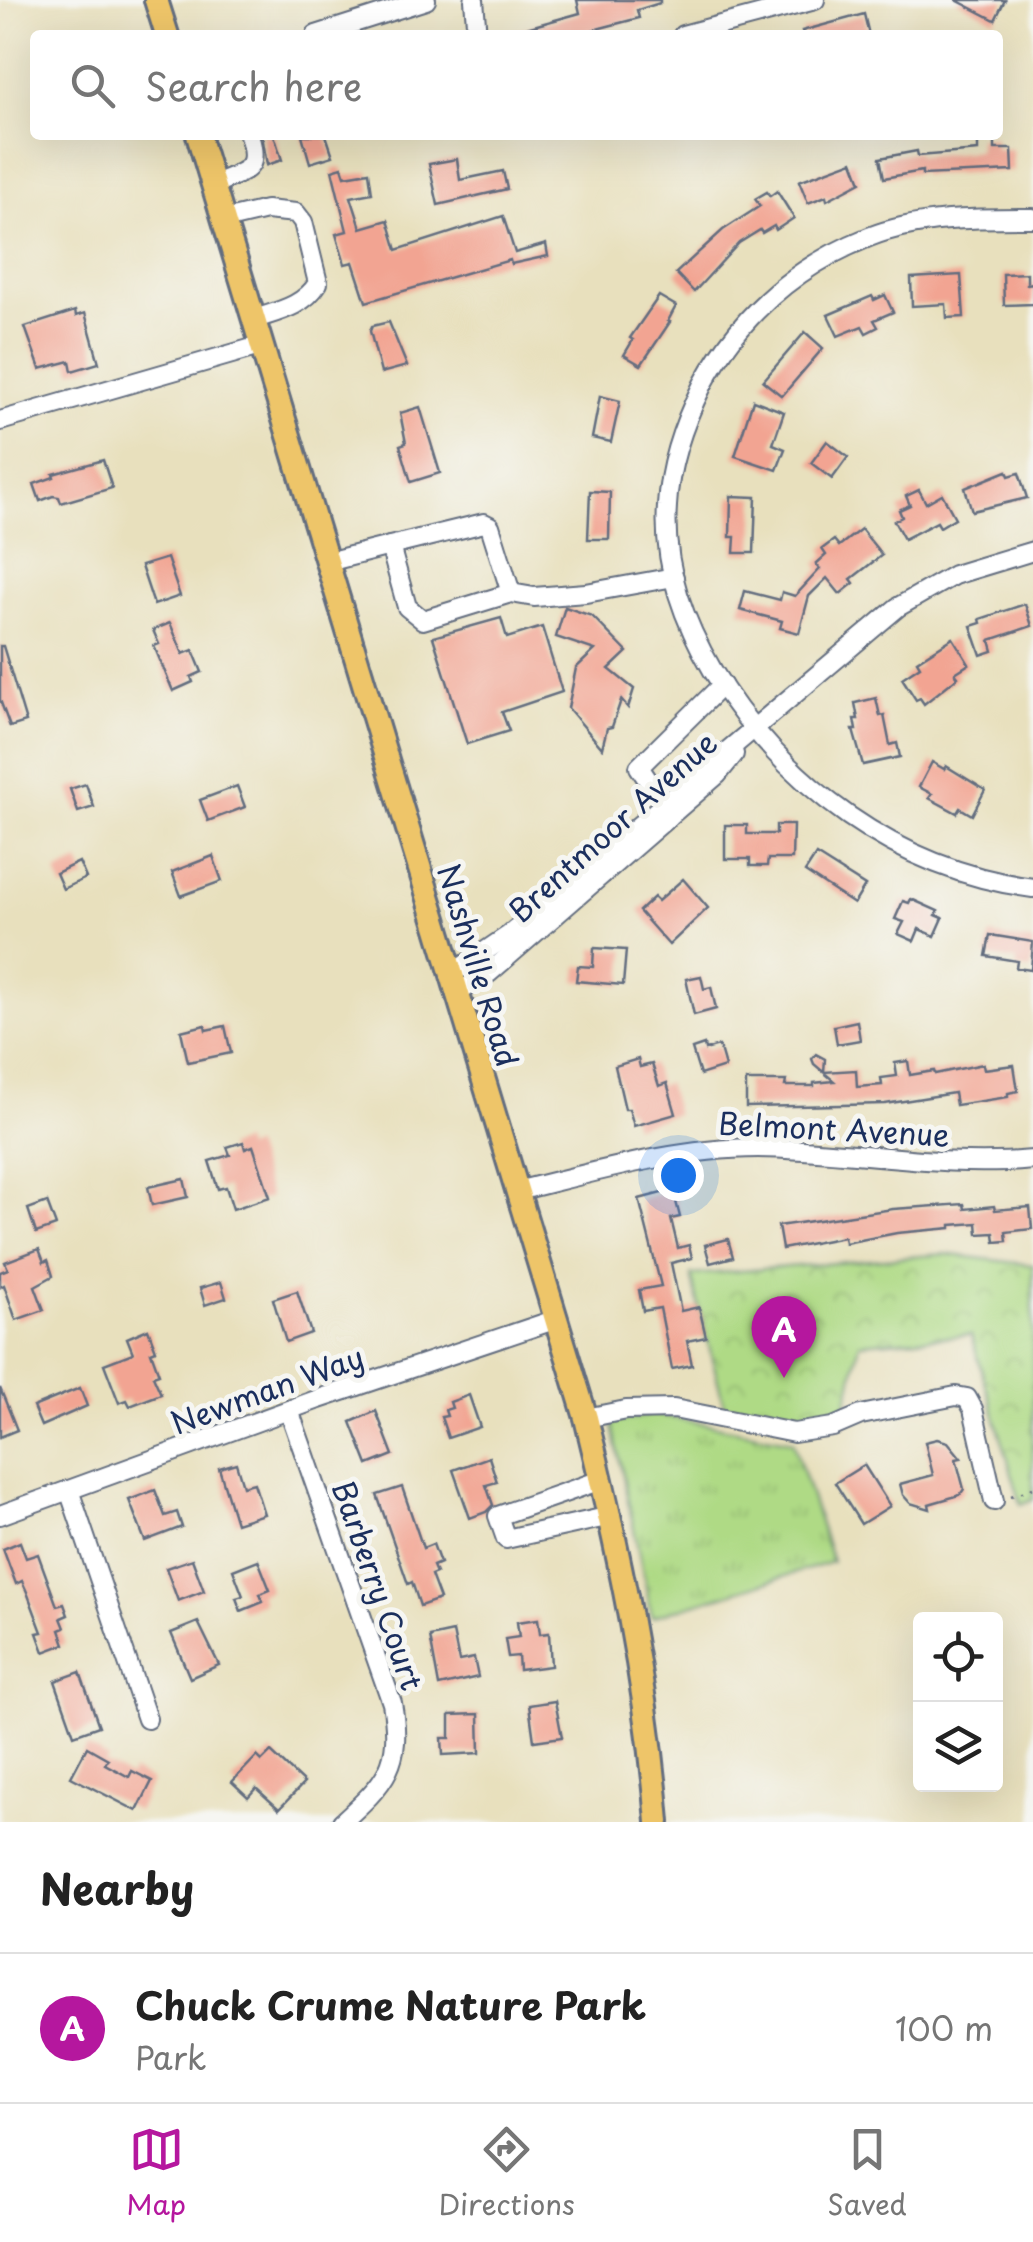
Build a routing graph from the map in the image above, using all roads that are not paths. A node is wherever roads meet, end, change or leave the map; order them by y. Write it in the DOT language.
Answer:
graph roads {
  1 [pos="156,0"];
  2 [pos="426,0"];
  3 [pos="474,0"];
  4 [pos="815,0"];
  5 [pos="165,30"];
  6 [pos="332,30"];
  7 [pos="477,30"];
  8 [pos="702,30"];
  9 [pos="200,140"];
  10 [pos="251,140"];
  11 [pos="213,184"];
  12 [pos="1033,218"];
  13 [pos="224,220"];
  14 [pos="255,320"];
  15 [pos="262,345"];
  16 [pos="0,421"];
  17 [pos="390,546"];
  18 [pos="1033,551"];
  19 [pos="327,562"];
  20 [pos="674,577"];
  21 [pos="511,593"];
  22 [pos="722,686"];
  23 [pos="752,728"];
  24 [pos="668,809"];
  25 [pos="1033,888"];
  26 [pos="453,984"];
  27 [pos="1033,1160"];
  28 [pos="517,1191"];
  29 [pos="554,1320"];
  30 [pos="289,1410"];
  31 [pos="586,1418"];
  32 [pos="601,1480"];
  33 [pos="69,1490"];
  34 [pos="994,1502"];
  35 [pos="0,1516"];
  36 [pos="610,1516"];
  37 [pos="148,1720"];
  38 [pos="342,1822"];
  39 [pos="658,1822"];
  1 -- 5 [label="main road"];
  2 -- 6 [label="street"];
  3 -- 7 [label="street"];
  4 -- 8 [label="street"];
  9 -- 11 [label="main road, Nashville Road"];
  10 -- 11 [label="street"];
  11 -- 13 [label="main road, Nashville Road"];
  12 -- 20 [label="street"];
  13 -- 14 [label="main road, Nashville Road"];
  13 -- 14 [label="street"];
  14 -- 15 [label="main road, Nashville Road"];
  15 -- 16 [label="street"];
  15 -- 19 [label="main road, Nashville Road"];
  17 -- 19 [label="street"];
  17 -- 21 [label="street"];
  17 -- 21 [label="street"];
  18 -- 23 [label="street, Brentmoor Avenue"];
  19 -- 26 [label="main road, Nashville Road"];
  20 -- 21 [label="street"];
  20 -- 22 [label="street"];
  22 -- 23 [label="street"];
  22 -- 24 [label="street"];
  23 -- 24 [label="street, Brentmoor Avenue"];
  23 -- 25 [label="street"];
  24 -- 26 [label="street, Brentmoor Avenue"];
  26 -- 28 [label="main road, Nashville Road"];
  27 -- 28 [label="street, Belmont Avenue"];
  28 -- 29 [label="main road, Nashville Road"];
  29 -- 30 [label="street, Newman Way"];
  29 -- 31 [label="main road, Nashville Road"];
  30 -- 33 [label="street, Newman Way"];
  30 -- 38 [label="street, Barberry Court"];
  31 -- 32 [label="main road, Nashville Road"];
  31 -- 34 [label="street"];
  32 -- 36 [label="main road, Nashville Road"];
  32 -- 36 [label="street"];
  33 -- 35 [label="street, Newman Way"];
  33 -- 37 [label="street"];
  36 -- 39 [label="main road, Nashville Road"];
}
